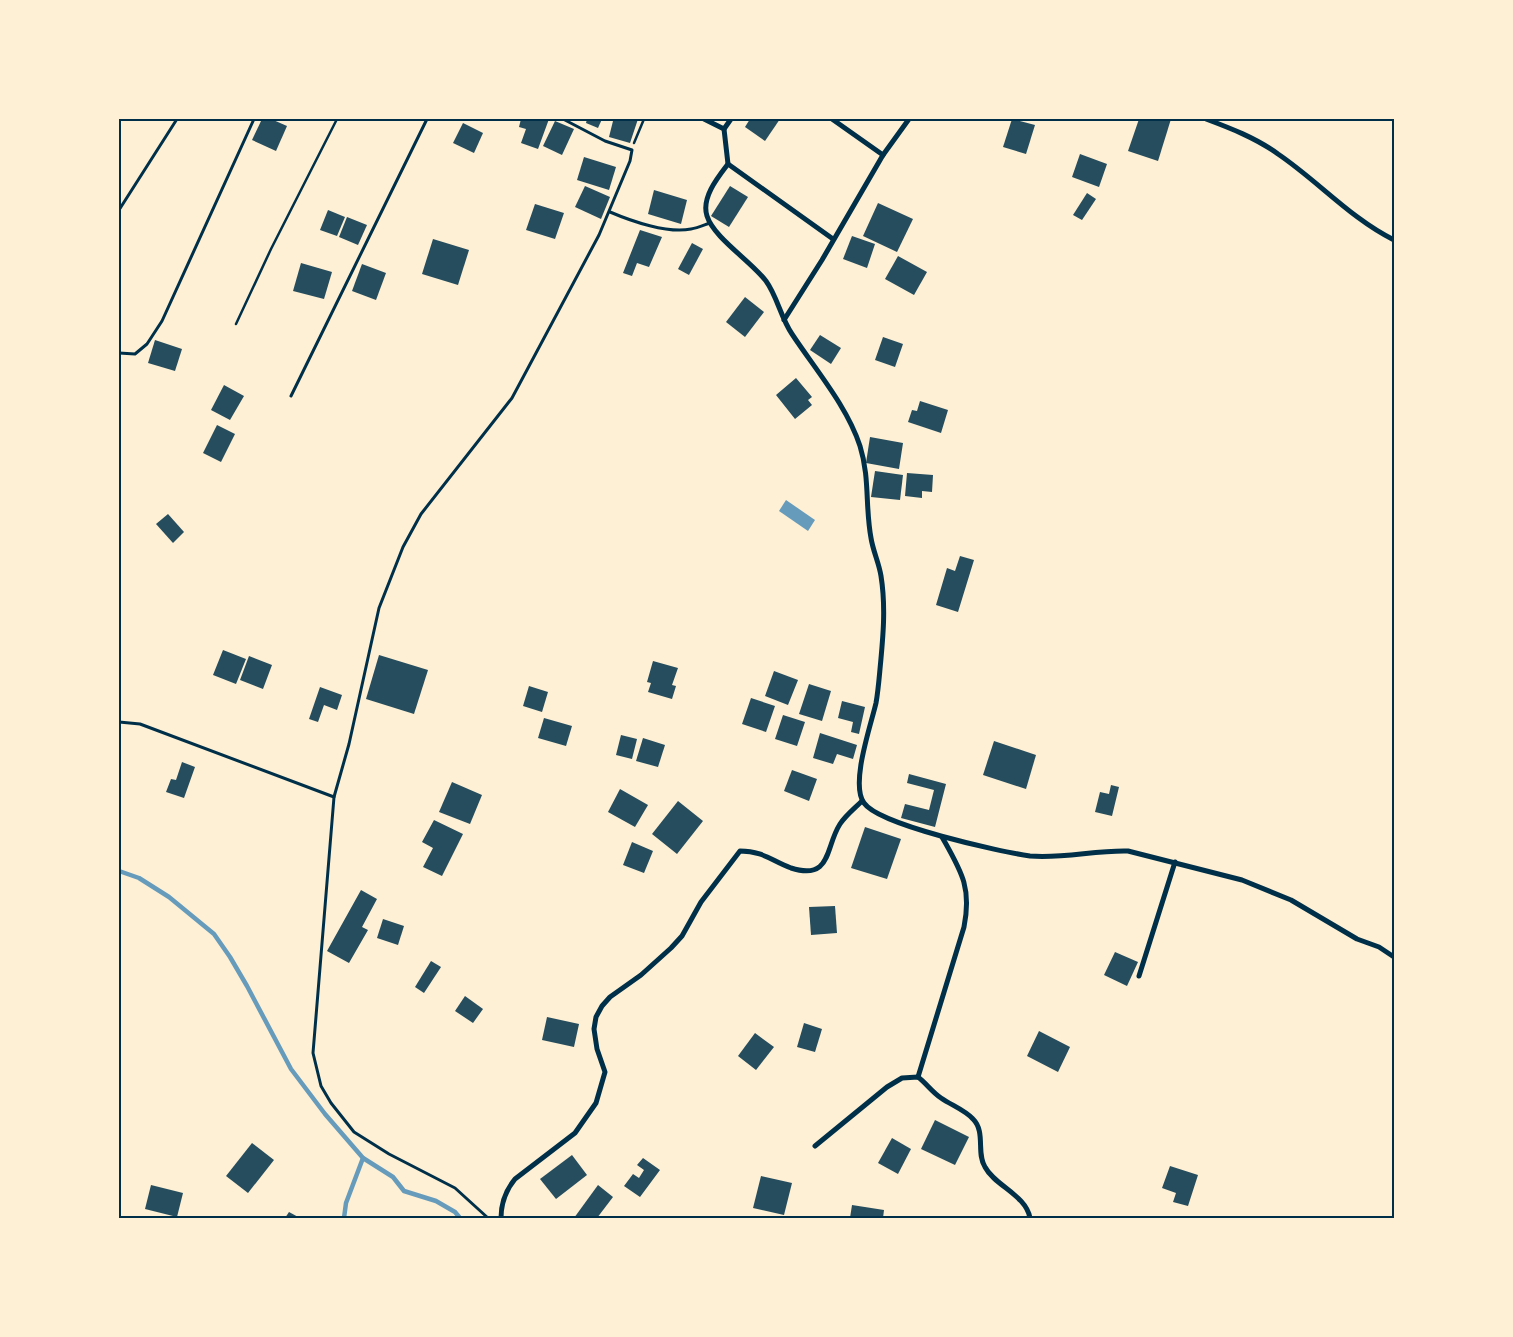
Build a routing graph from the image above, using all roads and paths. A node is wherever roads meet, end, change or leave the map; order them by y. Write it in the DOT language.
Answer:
graph roads {
  1 [pos="177,119"];
  2 [pos="254,119"];
  3 [pos="337,119"];
  4 [pos="427,119"];
  5 [pos="563,119"];
  6 [pos="644,119"];
  7 [pos="704,119"];
  8 [pos="731,119"];
  9 [pos="832,119"];
  10 [pos="909,119"];
  11 [pos="1206,119"];
  12 [pos="724,129"];
  13 [pos="632,150"];
  14 [pos="883,155"];
  15 [pos="728,164"];
  16 [pos="119,210"];
  17 [pos="610,212"];
  18 [pos="710,223"];
  19 [pos="833,239"];
  20 [pos="1394,239"];
  21 [pos="784,320"];
  22 [pos="236,324"];
  23 [pos="119,353"];
  24 [pos="290,396"];
  25 [pos="119,722"];
  26 [pos="334,797"];
  27 [pos="862,801"];
  28 [pos="942,837"];
  29 [pos="1175,862"];
  30 [pos="1394,957"];
  31 [pos="1139,976"];
  32 [pos="918,1077"];
  33 [pos="816,1146"];
  34 [pos="488,1218"];
  35 [pos="502,1218"];
  36 [pos="1030,1218"];
  1 -- 16 [label="lane"];
  2 -- 23 [label="lane"];
  3 -- 22 [label="path"];
  4 -- 24 [label="lane"];
  5 -- 13 [label="lane"];
  6 -- 13 [label="path"];
  7 -- 12 [label="street"];
  8 -- 12 [label="street"];
  9 -- 14 [label="street"];
  10 -- 14 [label="street"];
  11 -- 20 [label="street"];
  12 -- 15 [label="street"];
  13 -- 17 [label="lane"];
  14 -- 19 [label="street"];
  15 -- 18 [label="street"];
  15 -- 19 [label="street"];
  17 -- 18 [label="lane"];
  17 -- 26 [label="lane"];
  18 -- 21 [label="street"];
  19 -- 21 [label="street"];
  21 -- 27 [label="street"];
  25 -- 26 [label="lane"];
  26 -- 34 [label="lane"];
  27 -- 28 [label="street"];
  27 -- 35 [label="street"];
  28 -- 29 [label="street"];
  28 -- 32 [label="street"];
  29 -- 30 [label="street"];
  29 -- 31 [label="street"];
  32 -- 33 [label="street"];
  32 -- 36 [label="street"];
}
